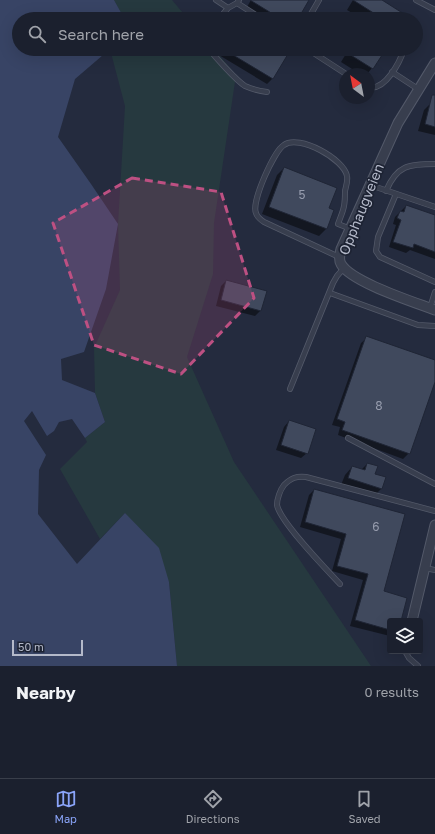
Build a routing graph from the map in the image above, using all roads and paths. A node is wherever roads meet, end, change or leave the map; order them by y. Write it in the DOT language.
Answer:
graph roads {
  1 [pos="216,0"];
  2 [pos="319,0"];
  3 [pos="416,0"];
  4 [pos="238,1"];
  5 [pos="228,8"];
  6 [pos="435,10"];
  7 [pos="225,12"];
  8 [pos="253,12"];
  9 [pos="312,12"];
  10 [pos="215,56"];
  11 [pos="318,56"];
  12 [pos="402,56"];
  13 [pos="435,63"];
  14 [pos="339,69"];
  15 [pos="392,72"];
  16 [pos="375,88"];
  17 [pos="418,89"];
  18 [pos="266,92"];
  19 [pos="435,164"];
  20 [pos="370,185"];
  21 [pos="386,191"];
  22 [pos="396,194"];
  23 [pos="435,207"];
  24 [pos="351,229"];
  25 [pos="339,257"];
  26 [pos="344,268"];
  27 [pos="435,282"];
  28 [pos="435,292"];
  29 [pos="330,293"];
  30 [pos="432,309"];
  31 [pos="435,326"];
  32 [pos="290,389"];
  33 [pos="348,438"];
  34 [pos="435,484"];
  35 [pos="435,511"];
  36 [pos="435,524"];
  37 [pos="425,568"];
  38 [pos="435,570"];
  39 [pos="340,584"];
  40 [pos="413,618"];
  41 [pos="407,654"];
  42 [pos="418,666"];
  1 -- 5 [label="lane"];
  2 -- 9 [label="lane"];
  3 -- 6 [label="lane"];
  4 -- 5 [label="lane"];
  4 -- 8 [label="lane"];
  5 -- 7 [label="lane"];
  10 -- 18 [label="lane"];
  11 -- 14 [label="lane"];
  12 -- 15 [label="lane"];
  13 -- 17 [label="street, Opphaugveien"];
  15 -- 16 [label="lane"];
  15 -- 17 [label="lane"];
  17 -- 20 [label="street, Opphaugveien"];
  19 -- 21 [label="lane"];
  20 -- 21 [label="lane"];
  20 -- 24 [label="street, Opphaugveien"];
  21 -- 22 [label="lane"];
  22 -- 23 [label="lane"];
  22 -- 27 [label="lane"];
  24 -- 25 [label="street, Opphaugveien"];
  24 -- 25 [label="lane"];
  25 -- 26 [label="street, Opphaugveien"];
  26 -- 29 [label="lane"];
  26 -- 30 [label="street, Opphaugveien"];
  28 -- 30 [label="lane"];
  29 -- 31 [label="lane"];
  29 -- 32 [label="lane"];
  33 -- 34 [label="lane"];
  35 -- 39 [label="lane"];
  36 -- 37 [label="street"];
  37 -- 38 [label="lane"];
  37 -- 40 [label="street"];
  41 -- 42 [label="lane"];
}
